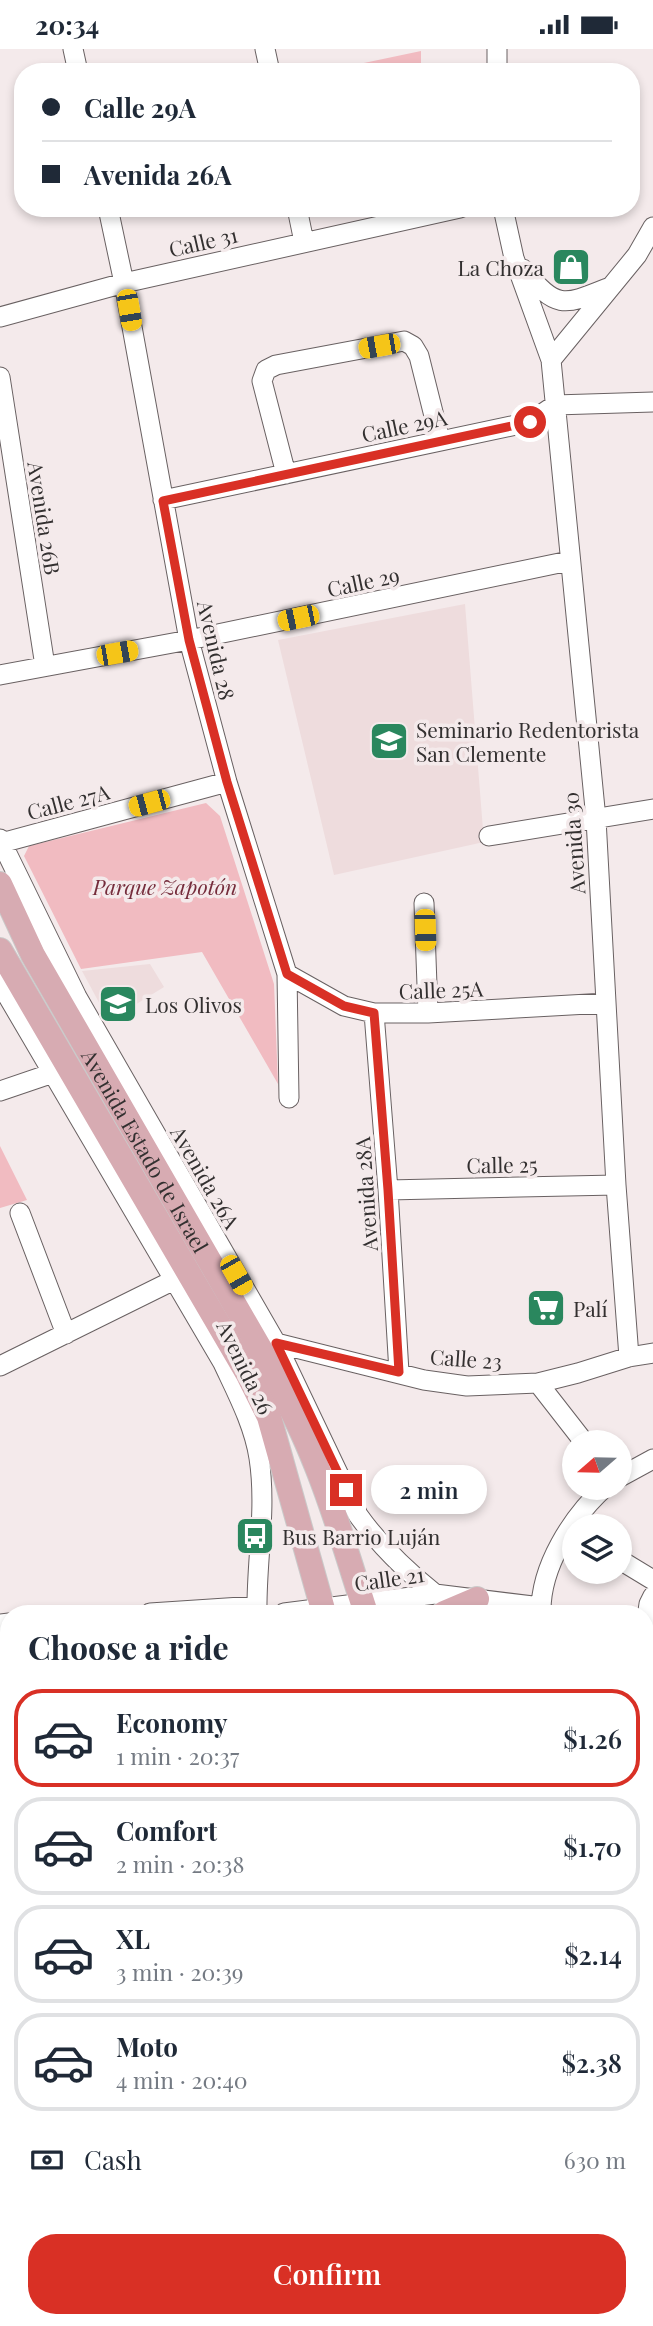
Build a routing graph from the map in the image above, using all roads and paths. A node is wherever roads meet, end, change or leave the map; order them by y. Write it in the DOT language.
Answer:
graph roads {
  1 [pos="110,217"];
  2 [pos="299,217"];
  3 [pos="419,217"];
  4 [pos="505,217"];
  5 [pos="653,227"];
  6 [pos="304,242"];
  7 [pos="514,257"];
  8 [pos="124,283"];
  9 [pos="611,287"];
  10 [pos="0,317"];
  11 [pos="551,360"];
  12 [pos="0,377"];
  13 [pos="653,403"];
  14 [pos="555,405"];
  15 [pos="440,440"];
  16 [pos="286,474"];
  17 [pos="163,501"];
  18 [pos="569,561"];
  19 [pos="189,640"];
  20 [pos="45,666"];
  21 [pos="0,675"];
  22 [pos="227,782"];
  23 [pos="653,809"];
  24 [pos="596,819"];
  25 [pos="489,836"];
  26 [pos="1,841"];
  27 [pos="0,884"];
  28 [pos="424,903"];
  29 [pos="0,950"];
  30 [pos="287,974"];
  31 [pos="0,983"];
  32 [pos="606,1003"];
  33 [pos="374,1013"];
  34 [pos="428,1013"];
  35 [pos="53,1073"];
  36 [pos="0,1091"];
  37 [pos="289,1098"];
  38 [pos="616,1185"];
  39 [pos="388,1190"];
  40 [pos="20,1213"];
  41 [pos="174,1280"];
  42 [pos="66,1334"];
  43 [pos="276,1343"];
  44 [pos="653,1353"];
  45 [pos="629,1357"];
  46 [pos="0,1366"];
  47 [pos="399,1372"];
  48 [pos="538,1383"];
  49 [pos="575,1430"];
  50 [pos="653,1459"];
  51 [pos="632,1470"];
  52 [pos="562,1546"];
  53 [pos="632,1567"];
  54 [pos="653,1580"];
  55 [pos="477,1599"];
  56 [pos="440,1604"];
  57 [pos="257,1605"];
  58 [pos="321,1605"];
  59 [pos="363,1605"];
  60 [pos="512,1605"];
  61 [pos="542,1605"];
  1 -- 8 [label="street, Avenida 28"];
  2 -- 6 [label="street"];
  3 -- 6 [label="street, Calle 31"];
  4 -- 7 [label="street, Avenida 30"];
  5 -- 9 [label="street"];
  6 -- 8 [label="street, Calle 31"];
  7 -- 9 [label="street"];
  7 -- 11 [label="street, Avenida 30"];
  8 -- 10 [label="street, Calle 31"];
  8 -- 17 [label="street, Avenida 28"];
  9 -- 11 [label="street"];
  11 -- 14 [label="street, Avenida 30"];
  12 -- 20 [label="street, Avenida 26B"];
  13 -- 14 [label="street, Calle 29A"];
  14 -- 15 [label="street, Calle 29A"];
  14 -- 18 [label="street, Avenida 30"];
  15 -- 16 [label="street, Calle 29A"];
  15 -- 16 [label="street"];
  16 -- 17 [label="street, Calle 29A"];
  17 -- 19 [label="street, Avenida 28"];
  18 -- 19 [label="street, Calle 29"];
  18 -- 24 [label="street, Avenida 30"];
  19 -- 20 [label="street, Calle 29"];
  19 -- 22 [label="street, Avenida 28"];
  20 -- 21 [label="street, Calle 29"];
  22 -- 26 [label="street, Calle 27A"];
  22 -- 30 [label="street, Avenida 28"];
  23 -- 24 [label="street"];
  24 -- 25 [label="street"];
  24 -- 32 [label="street, Avenida 30"];
  26 -- 43 [label="street, Avenida 26A"];
  27 -- 59 [label="main road, Avenida Estado de Israel"];
  28 -- 34 [label="street"];
  29 -- 58 [label="main road, Avenida Estado de Israel"];
  30 -- 33 [label="street, Calle 25A"];
  30 -- 37 [label="street, Avenida 28"];
  31 -- 35 [label="street, Avenida 26"];
  32 -- 34 [label="street, Calle 25A"];
  32 -- 38 [label="street, Avenida 30"];
  33 -- 34 [label="street, Calle 25A"];
  33 -- 39 [label="street, Avenida 28A"];
  35 -- 36 [label="street"];
  35 -- 41 [label="street, Avenida 26"];
  38 -- 39 [label="street, Calle 25"];
  38 -- 45 [label="street, Avenida 30"];
  39 -- 47 [label="street, Avenida 28A"];
  40 -- 42 [label="street"];
  41 -- 42 [label="street"];
  41 -- 57 [label="street, Avenida 26"];
  42 -- 46 [label="street"];
  43 -- 47 [label="street, Calle 23"];
  43 -- 56 [label="street, Avenida 26A"];
  44 -- 45 [label="street, Calle 23"];
  45 -- 48 [label="street, Calle 23"];
  47 -- 48 [label="street, Calle 23"];
  48 -- 49 [label="street"];
  50 -- 51 [label="street"];
  52 -- 61 [label="street"];
  53 -- 54 [label="street"];
  55 -- 56 [label="main road"];
  55 -- 60 [label="street"];
}
